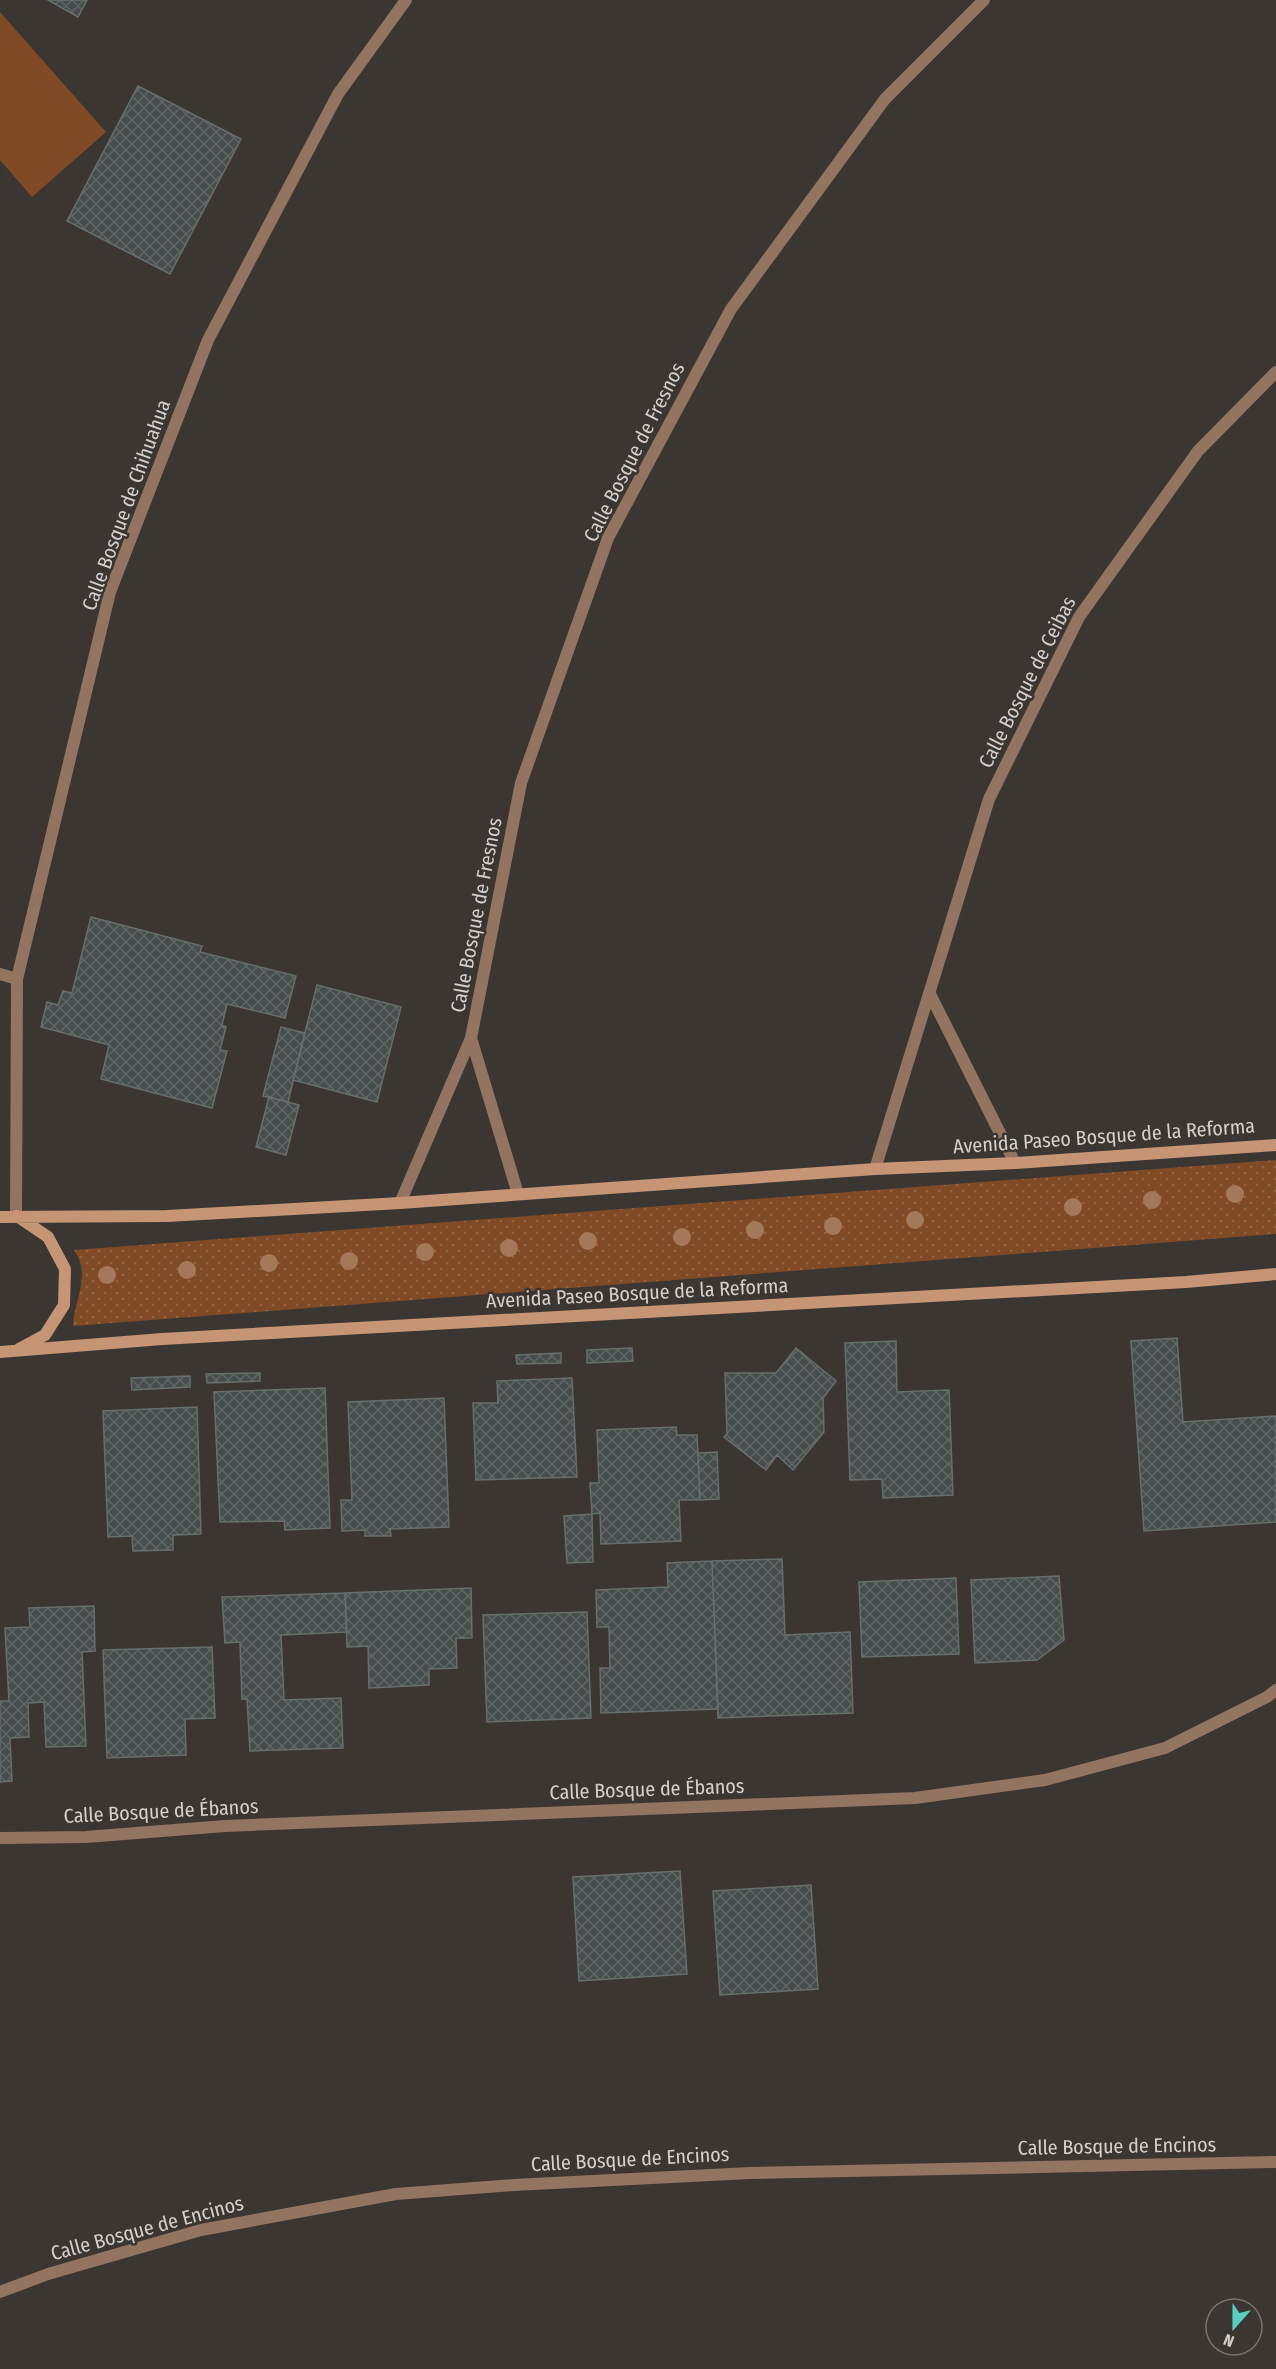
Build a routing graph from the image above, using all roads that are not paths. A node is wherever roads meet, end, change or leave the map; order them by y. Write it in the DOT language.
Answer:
graph roads {
  1 [pos="406,0"];
  2 [pos="984,0"];
  3 [pos="1276,372"];
  4 [pos="0,974"];
  5 [pos="17,979"];
  6 [pos="930,994"];
  7 [pos="471,1038"];
  8 [pos="1276,1145"];
  9 [pos="1015,1163"];
  10 [pos="875,1169"];
  11 [pos="518,1194"];
  12 [pos="400,1203"];
  13 [pos="16,1216"];
  14 [pos="0,1217"];
  15 [pos="1276,1274"];
  16 [pos="13,1352"];
  17 [pos="0,1353"];
  18 [pos="1276,1690"];
  19 [pos="0,1838"];
  20 [pos="1276,2162"];
  21 [pos="0,2292"];
  1 -- 5 [label="street, Calle Bosque de Chihuahua"];
  2 -- 7 [label="street, Calle Bosque de Fresnos"];
  3 -- 6 [label="street, Calle Bosque de Ceibas"];
  4 -- 5 [label="street"];
  5 -- 13 [label="street, Calle Bosque de Chihuahua"];
  6 -- 9 [label="street"];
  6 -- 10 [label="street, Calle Bosque de Ceibas"];
  7 -- 11 [label="street, Calle Bosque de Fresnos"];
  7 -- 12 [label="street, Calle Bosque de Fresnos"];
  8 -- 9 [label="main road, Avenida Paseo Bosque de la Reforma"];
  9 -- 10 [label="main road, Avenida Paseo Bosque de la Reforma"];
  10 -- 11 [label="main road, Avenida Paseo Bosque de la Reforma"];
  11 -- 12 [label="main road, Avenida Paseo Bosque de la Reforma"];
  12 -- 13 [label="main road, Avenida Paseo Bosque de la Reforma"];
  13 -- 14 [label="main road, Avenida Paseo Bosque de la Reforma"];
  13 -- 16 [label="main road"];
  15 -- 16 [label="main road, Avenida Paseo Bosque de la Reforma"];
  16 -- 17 [label="main road, Avenida Paseo Bosque de la Reforma"];
  18 -- 19 [label="street, Calle Bosque de Ébanos"];
  20 -- 21 [label="street, Calle Bosque de Encinos"];
}
